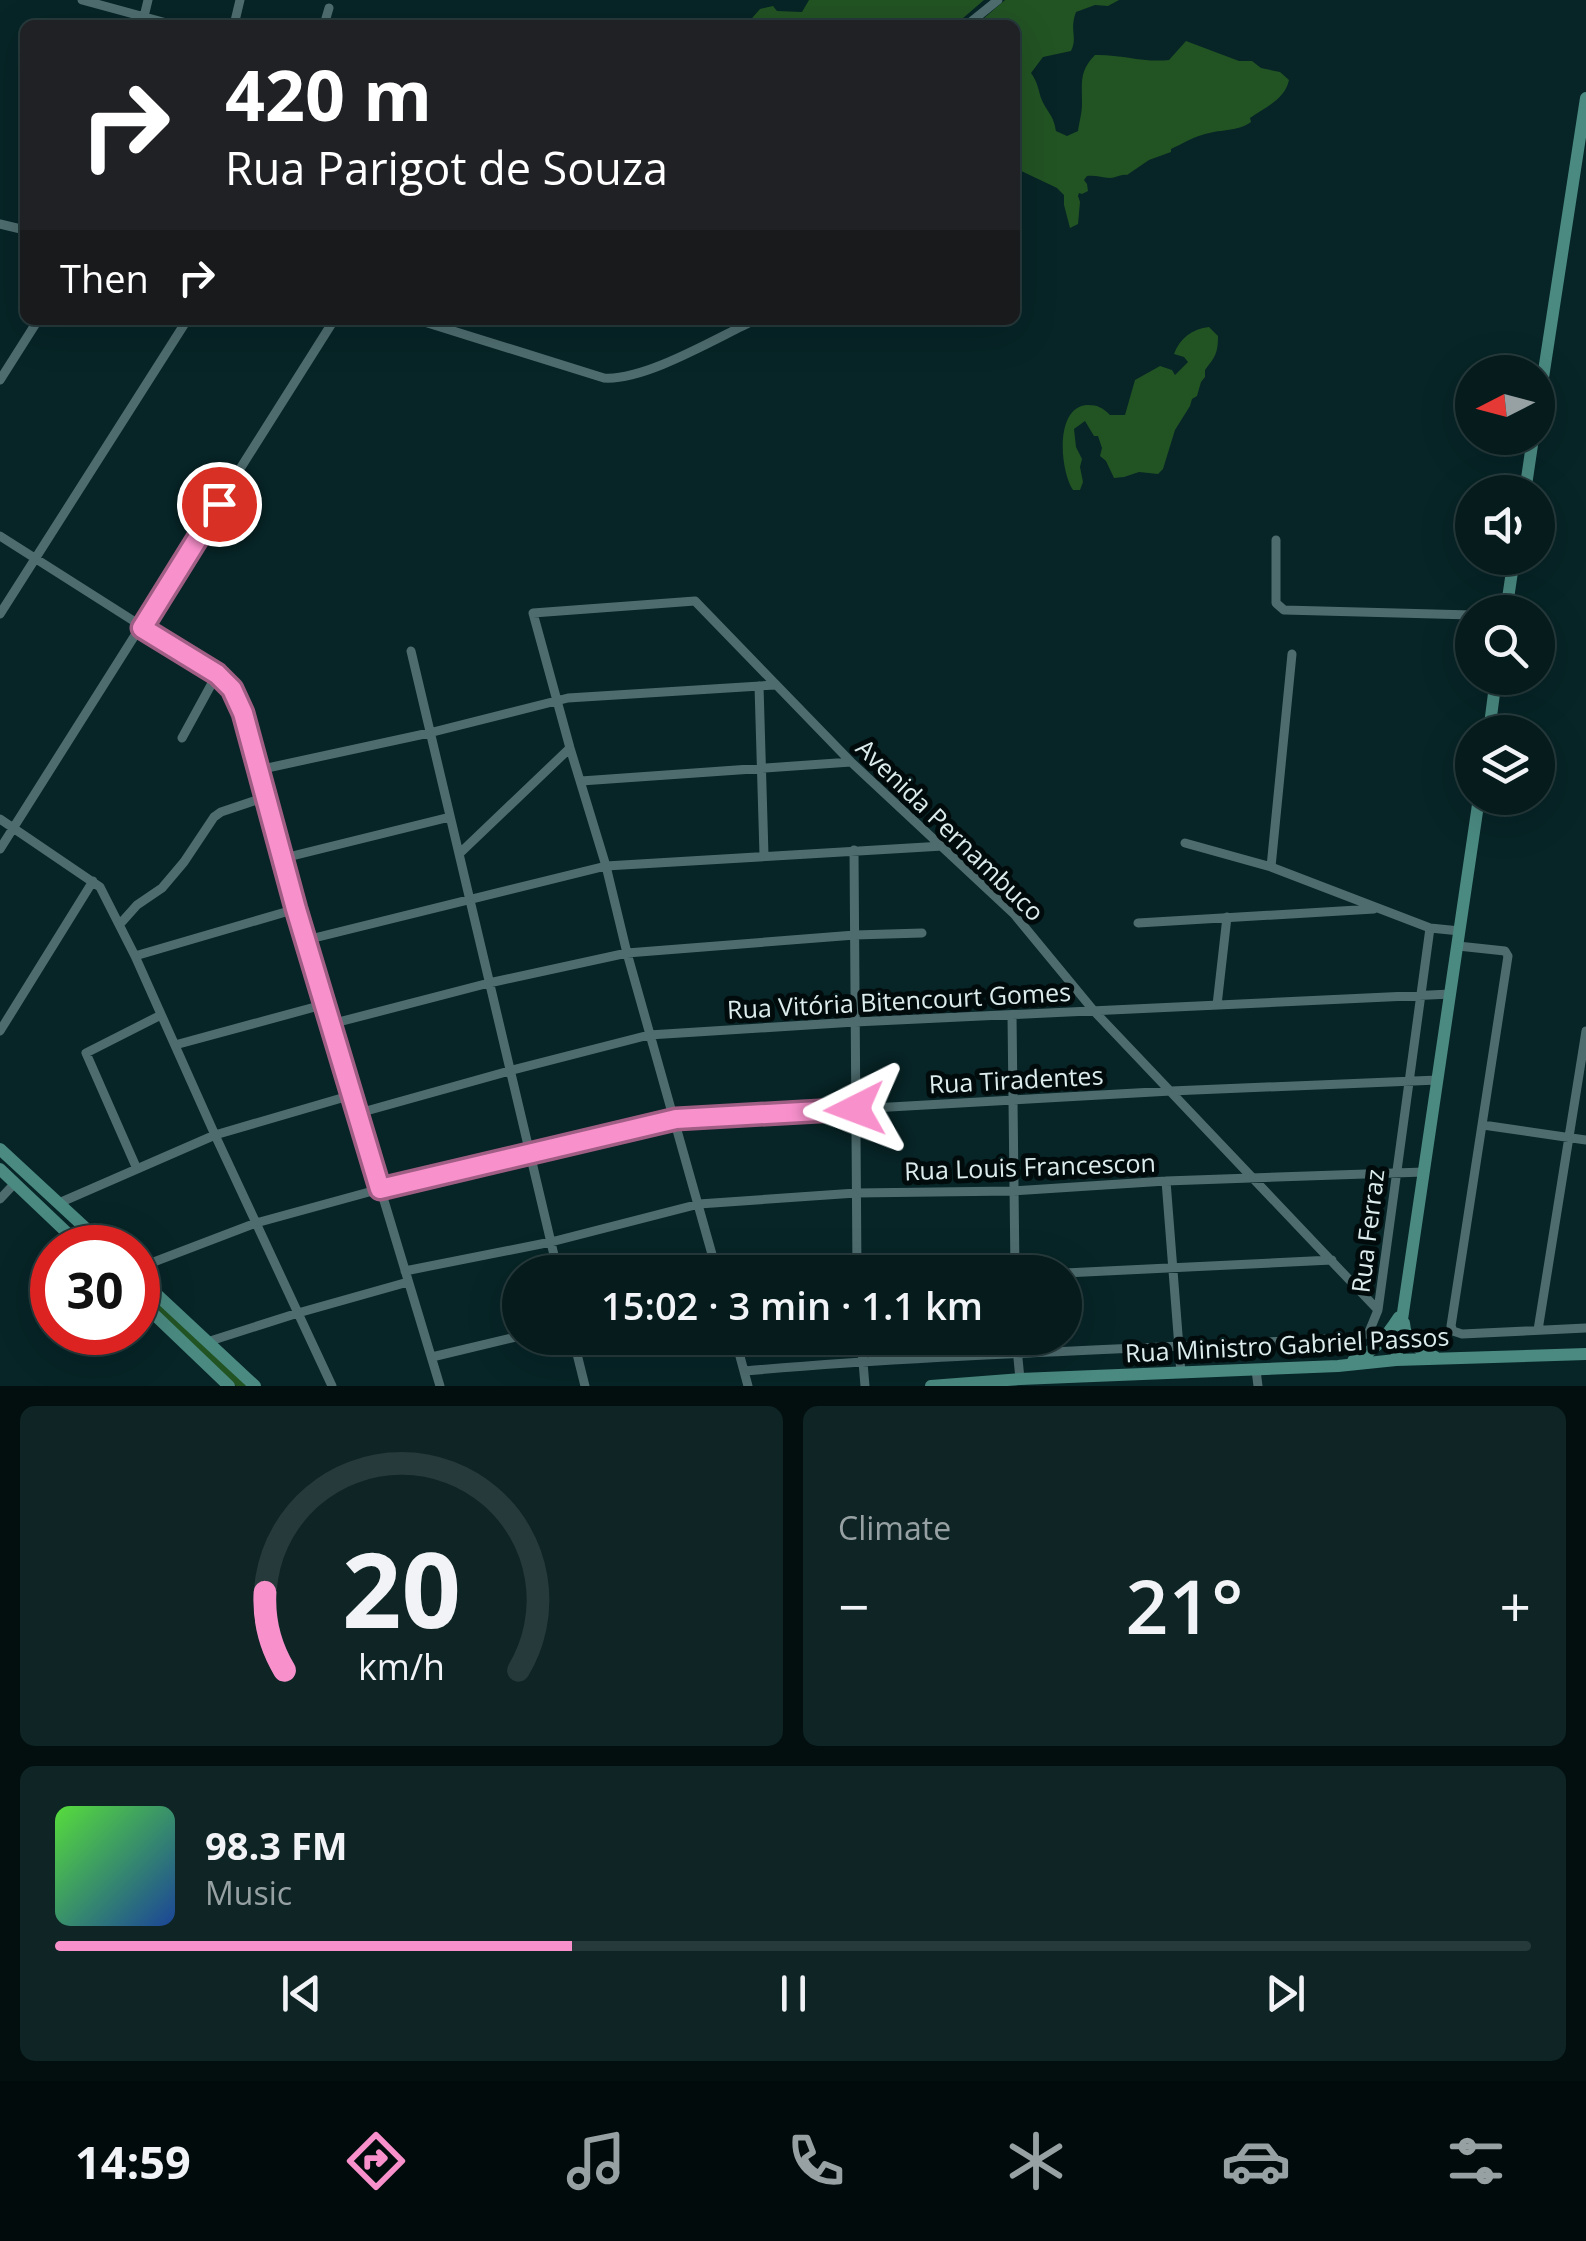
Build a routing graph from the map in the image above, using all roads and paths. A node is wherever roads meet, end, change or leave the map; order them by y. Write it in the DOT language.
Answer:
graph roads {
  1 [pos="82,0"];
  2 [pos="998,0"];
  3 [pos="329,8"];
  4 [pos="139,20"];
  5 [pos="325,20"];
  6 [pos="974,20"];
  7 [pos="1586,98"];
  8 [pos="35,325"];
  9 [pos="183,325"];
  10 [pos="331,325"];
  11 [pos="434,325"];
  12 [pos="744,325"];
  13 [pos="1546,355"];
  14 [pos="0,380"];
  15 [pos="0,536"];
  16 [pos="1276,540"];
  17 [pos="35,558"];
  18 [pos="0,614"];
  19 [pos="1455,614"];
  20 [pos="142,628"];
  21 [pos="410,652"];
  22 [pos="1292,654"];
  23 [pos="217,674"];
  24 [pos="760,686"];
  25 [pos="776,686"];
  26 [pos="557,702"];
  27 [pos="430,733"];
  28 [pos="182,738"];
  29 [pos="570,748"];
  30 [pos="852,762"];
  31 [pos="761,768"];
  32 [pos="258,770"];
  33 [pos="582,781"];
  34 [pos="266,797"];
  35 [pos="1477,815"];
  36 [pos="450,817"];
  37 [pos="0,819"];
  38 [pos="14,828"];
  39 [pos="1185,843"];
  40 [pos="942,846"];
  41 [pos="0,849"];
  42 [pos="854,850"];
  43 [pos="458,854"];
  44 [pos="764,856"];
  45 [pos="284,858"];
  46 [pos="606,866"];
  47 [pos="1271,868"];
  48 [pos="93,881"];
  49 [pos="470,900"];
  50 [pos="296,909"];
  51 [pos="1377,909"];
  52 [pos="1227,917"];
  53 [pos="1138,923"];
  54 [pos="120,924"];
  55 [pos="1430,928"];
  56 [pos="922,933"];
  57 [pos="854,936"];
  58 [pos="1459,938"];
  59 [pos="306,940"];
  60 [pos="627,953"];
  61 [pos="135,956"];
  62 [pos="489,983"];
  63 [pos="1450,994"];
  64 [pos="1420,996"];
  65 [pos="326,1004"];
  66 [pos="1217,1005"];
  67 [pos="1094,1011"];
  68 [pos="161,1015"];
  69 [pos="1012,1015"];
  70 [pos="854,1022"];
  71 [pos="331,1024"];
  72 [pos="0,1031"];
  73 [pos="1586,1032"];
  74 [pos="650,1035"];
  75 [pos="175,1045"];
  76 [pos="509,1070"];
  77 [pos="1438,1080"];
  78 [pos="1408,1081"];
  79 [pos="1171,1091"];
  80 [pos="352,1096"];
  81 [pos="1011,1101"];
  82 [pos="855,1109"];
  83 [pos="359,1113"];
  84 [pos="676,1119"];
  85 [pos="1483,1125"];
  86 [pos="215,1135"];
  87 [pos="1569,1138"];
  88 [pos="1586,1140"];
  89 [pos="0,1148"];
  90 [pos="530,1154"];
  91 [pos="0,1169"];
  92 [pos="137,1169"];
  93 [pos="1396,1172"];
  94 [pos="1424,1172"];
  95 [pos="1252,1178"];
  96 [pos="1166,1182"];
  97 [pos="15,1183"];
  98 [pos="380,1189"];
  99 [pos="1013,1191"];
  100 [pos="856,1193"];
  101 [pos="0,1199"];
  102 [pos="59,1203"];
  103 [pos="699,1204"];
  104 [pos="80,1223"];
  105 [pos="256,1224"];
  106 [pos="59,1225"];
  107 [pos="550,1242"];
  108 [pos="553,1255"];
  109 [pos="713,1255"];
  110 [pos="857,1255"];
  111 [pos="1014,1255"];
  112 [pos="160,1260"];
  113 [pos="1332,1260"];
  114 [pos="1173,1268"];
  115 [pos="406,1271"];
  116 [pos="1082,1273"];
  117 [pos="408,1282"];
  118 [pos="160,1297"];
  119 [pos="1378,1310"];
  120 [pos="1403,1311"];
  121 [pos="298,1313"];
  122 [pos="160,1320"];
  123 [pos="1586,1328"];
  124 [pos="1538,1330"];
  125 [pos="502,1340"];
  126 [pos="207,1342"];
  127 [pos="1178,1347"];
  128 [pos="1082,1351"];
  129 [pos="1586,1354"];
  130 [pos="577,1355"];
  131 [pos="740,1355"];
  132 [pos="862,1355"];
  133 [pos="973,1355"];
  134 [pos="1017,1355"];
  135 [pos="432,1356"];
  136 [pos="862,1360"];
  137 [pos="1396,1360"];
  138 [pos="1442,1360"];
  139 [pos="1338,1366"];
  140 [pos="1256,1370"];
  141 [pos="745,1371"];
  142 [pos="1181,1373"];
  143 [pos="1020,1379"];
  144 [pos="228,1386"];
  145 [pos="256,1386"];
  146 [pos="332,1386"];
  147 [pos="440,1386"];
  148 [pos="585,1386"];
  149 [pos="748,1386"];
  150 [pos="865,1386"];
  151 [pos="930,1386"];
  152 [pos="944,1386"];
  153 [pos="1258,1386"];
  1 -- 4 [label="street"];
  2 -- 6 [label="street"];
  3 -- 5 [label="street"];
  7 -- 13 [label="main road"];
  8 -- 14 [label="street"];
  9 -- 17 [label="street"];
  10 -- 20 [label="street"];
  11 -- 12 [label="street"];
  15 -- 17 [label="street"];
  16 -- 19 [label="street"];
  17 -- 18 [label="street"];
  17 -- 20 [label="street"];
  20 -- 23 [label="street"];
  20 -- 38 [label="street"];
  21 -- 27 [label="street"];
  22 -- 47 [label="street"];
  23 -- 28 [label="street"];
  23 -- 32 [label="street"];
  24 -- 25 [label="street"];
  24 -- 26 [label="street"];
  24 -- 31 [label="street"];
  25 -- 26 [label="street, Avenida Pernambuco"];
  25 -- 30 [label="street, Avenida Pernambuco"];
  26 -- 27 [label="street"];
  26 -- 29 [label="street"];
  27 -- 32 [label="street"];
  27 -- 36 [label="street"];
  29 -- 33 [label="street"];
  29 -- 43 [label="street"];
  30 -- 31 [label="street"];
  30 -- 40 [label="street, Avenida Pernambuco"];
  31 -- 33 [label="street"];
  31 -- 44 [label="street"];
  32 -- 34 [label="street"];
  33 -- 46 [label="street"];
  34 -- 45 [label="street"];
  34 -- 54 [label="street"];
  35 -- 58 [label="main road"];
  36 -- 43 [label="street"];
  36 -- 45 [label="street"];
  37 -- 38 [label="street"];
  38 -- 41 [label="street"];
  38 -- 48 [label="street"];
  39 -- 47 [label="street"];
  40 -- 42 [label="street"];
  40 -- 67 [label="street, Avenida Pernambuco"];
  42 -- 44 [label="street"];
  42 -- 57 [label="street"];
  43 -- 49 [label="street"];
  44 -- 46 [label="street"];
  45 -- 50 [label="street"];
  46 -- 49 [label="street"];
  46 -- 60 [label="street"];
  47 -- 51 [label="street"];
  48 -- 54 [label="street"];
  48 -- 72 [label="street"];
  49 -- 59 [label="street"];
  49 -- 62 [label="street"];
  50 -- 59 [label="street"];
  50 -- 61 [label="street"];
  51 -- 52 [label="street"];
  51 -- 55 [label="street"];
  52 -- 53 [label="street"];
  52 -- 66 [label="street"];
  54 -- 61 [label="street"];
  55 -- 58 [label="street"];
  55 -- 64 [label="street, Rua Ferraz"];
  56 -- 57 [label="street"];
  57 -- 60 [label="street"];
  57 -- 70 [label="street"];
  58 -- 63 [label="main road"];
  58 -- 85 [label="street"];
  59 -- 65 [label="street"];
  60 -- 62 [label="street"];
  60 -- 74 [label="street"];
  61 -- 68 [label="street"];
  62 -- 71 [label="street"];
  62 -- 76 [label="street"];
  63 -- 64 [label="street, Rua Vitória Bitencourt Gomes"];
  63 -- 77 [label="main road"];
  64 -- 66 [label="street, Rua Vitória Bitencourt Gomes"];
  64 -- 78 [label="street, Rua Ferraz"];
  65 -- 71 [label="street"];
  65 -- 75 [label="street"];
  66 -- 67 [label="street, Rua Vitória Bitencourt Gomes"];
  67 -- 69 [label="street, Rua Vitória Bitencourt Gomes"];
  67 -- 79 [label="street, Avenida Pernambuco"];
  68 -- 75 [label="street"];
  68 -- 92 [label="street"];
  69 -- 70 [label="street, Rua Vitória Bitencourt Gomes"];
  69 -- 81 [label="street"];
  70 -- 74 [label="street, Rua Vitória Bitencourt Gomes"];
  70 -- 82 [label="street"];
  71 -- 80 [label="street"];
  73 -- 87 [label="street"];
  74 -- 76 [label="street, Rua Vitória Bitencourt Gomes"];
  74 -- 84 [label="street"];
  75 -- 86 [label="street"];
  76 -- 83 [label="street, Rua Vitória Bitencourt Gomes"];
  76 -- 90 [label="street"];
  77 -- 78 [label="street, Rua Tiradentes"];
  77 -- 94 [label="main road"];
  78 -- 79 [label="street, Rua Tiradentes"];
  78 -- 93 [label="street, Rua Ferraz"];
  79 -- 81 [label="street, Rua Tiradentes"];
  79 -- 95 [label="street, Avenida Pernambuco"];
  80 -- 83 [label="street"];
  80 -- 86 [label="street"];
  81 -- 82 [label="street, Rua Tiradentes"];
  81 -- 99 [label="street"];
  82 -- 84 [label="street, Rua Tiradentes"];
  82 -- 100 [label="street"];
  83 -- 98 [label="street"];
  84 -- 90 [label="street, Rua Tiradentes"];
  84 -- 103 [label="street"];
  85 -- 87 [label="street"];
  85 -- 124 [label="street"];
  86 -- 92 [label="street"];
  86 -- 105 [label="street"];
  87 -- 88 [label="street"];
  87 -- 124 [label="street"];
  89 -- 102 [label="main road"];
  90 -- 98 [label="street, Rua Tiradentes"];
  90 -- 107 [label="street"];
  91 -- 97 [label="main road"];
  92 -- 102 [label="street"];
  93 -- 94 [label="street, Rua Louis Francescon"];
  93 -- 95 [label="street, Rua Louis Francescon"];
  93 -- 119 [label="street, Rua Ferraz"];
  94 -- 120 [label="main road"];
  95 -- 96 [label="street, Rua Louis Francescon"];
  95 -- 113 [label="street, Avenida Pernambuco"];
  96 -- 99 [label="street, Rua Louis Francescon"];
  96 -- 114 [label="street"];
  97 -- 101 [label="street"];
  97 -- 106 [label="main road"];
  98 -- 105 [label="street, Rua Tiradentes"];
  98 -- 115 [label="street"];
  99 -- 100 [label="street, Rua Louis Francescon"];
  99 -- 111 [label="street"];
  100 -- 103 [label="street, Rua Louis Francescon"];
  100 -- 110 [label="street"];
  102 -- 104 [label="main road"];
  103 -- 107 [label="street, Rua Louis Francescon"];
  103 -- 109 [label="street"];
  105 -- 112 [label="street, Rua Tiradentes"];
  105 -- 121 [label="street"];
  107 -- 108 [label="street"];
  107 -- 115 [label="street, Rua Louis Francescon"];
  113 -- 114 [label="street"];
  113 -- 119 [label="street, Avenida Pernambuco"];
  114 -- 116 [label="street"];
  114 -- 127 [label="street"];
  115 -- 117 [label="street"];
  117 -- 121 [label="street"];
  117 -- 135 [label="street"];
  118 -- 126 [label="main road"];
  119 -- 127 [label="street, Rua Ferraz"];
  120 -- 137 [label="main road"];
  120 -- 138 [label="main road"];
  120 -- 139 [label="main road"];
  121 -- 126 [label="street"];
  121 -- 146 [label="street"];
  122 -- 144 [label="main road"];
  123 -- 124 [label="street"];
  125 -- 135 [label="street"];
  126 -- 145 [label="main road"];
  127 -- 128 [label="street, Rua Ferraz"];
  127 -- 142 [label="street"];
  129 -- 138 [label="main road, Rua Ministro Gabriel Passos"];
  130 -- 148 [label="street"];
  131 -- 141 [label="street"];
  132 -- 136 [label="street"];
  133 -- 136 [label="street, Rua Ferraz"];
  134 -- 143 [label="street"];
  135 -- 147 [label="street"];
  136 -- 141 [label="street, Rua Ferraz"];
  136 -- 150 [label="street"];
  137 -- 138 [label="main road, Rua Ministro Gabriel Passos"];
  137 -- 139 [label="main road, Rua Ministro Gabriel Passos"];
  139 -- 140 [label="main road, Rua Ministro Gabriel Passos"];
  140 -- 142 [label="main road, Rua Ministro Gabriel Passos"];
  140 -- 153 [label="street"];
  141 -- 149 [label="street"];
  142 -- 143 [label="main road, Rua Ministro Gabriel Passos"];
  143 -- 152 [label="main road, Rua Ministro Gabriel Passos"];
  151 -- 152 [label="main road, Rua Ministro Gabriel Passos"];
}
